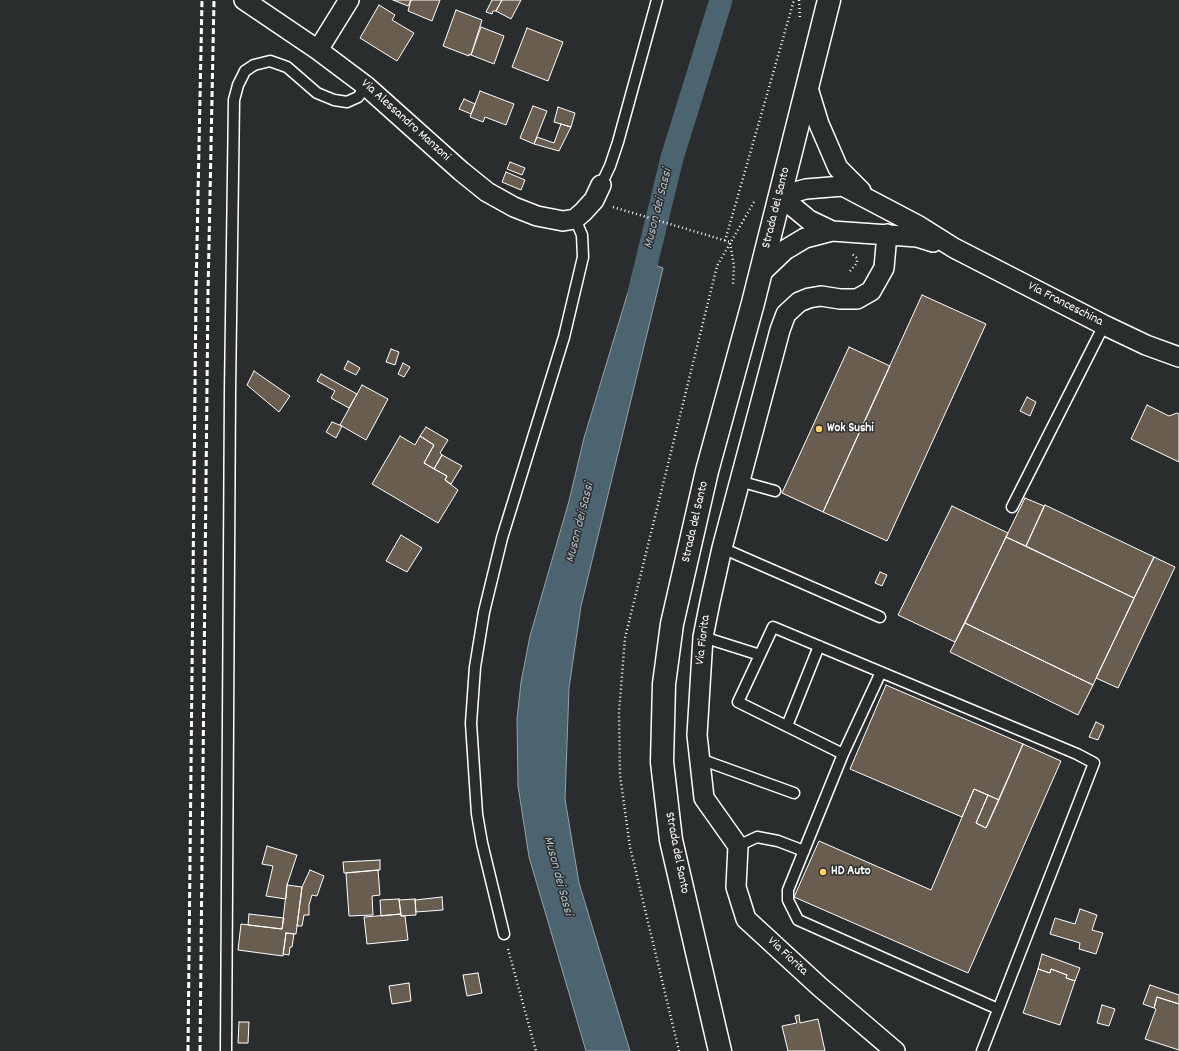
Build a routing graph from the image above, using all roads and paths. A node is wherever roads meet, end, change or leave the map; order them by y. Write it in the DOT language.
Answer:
graph roads {
  1 [pos="244,0"];
  2 [pos="349,0"];
  3 [pos="657,0"];
  4 [pos="794,0"];
  5 [pos="829,0"];
  6 [pos="318,50"];
  7 [pos="366,86"];
  8 [pos="807,86"];
  9 [pos="601,185"];
  10 [pos="780,196"];
  11 [pos="872,201"];
  12 [pos="614,207"];
  13 [pos="574,219"];
  14 [pos="832,231"];
  15 [pos="887,234"];
  16 [pos="725,241"];
  17 [pos="954,248"];
  18 [pos="760,274"];
  19 [pos="733,290"];
  20 [pos="1104,325"];
  21 [pos="1179,357"];
  22 [pos="739,481"];
  23 [pos="775,491"];
  24 [pos="1012,507"];
  25 [pos="722,548"];
  26 [pos="880,617"];
  27 [pos="703,637"];
  28 [pos="819,646"];
  29 [pos="760,655"];
  30 [pos="881,672"];
  31 [pos="787,726"];
  32 [pos="843,754"];
  33 [pos="700,759"];
  34 [pos="794,793"];
  35 [pos="738,846"];
  36 [pos="804,851"];
  37 [pos="504,934"];
  38 [pos="998,1009"];
  39 [pos="226,1051"];
  40 [pos="536,1051"];
  41 [pos="720,1051"];
  42 [pos="894,1051"];
  43 [pos="982,1051"];
  1 -- 6 [label="street, Via Alessandro Manzoni"];
  2 -- 6 [label="street"];
  3 -- 9 [label="lane"];
  4 -- 16 [label="path"];
  5 -- 8 [label="main road, Strada del Santo"];
  6 -- 7 [label="street, Via Alessandro Manzoni"];
  7 -- 13 [label="street, Via Alessandro Manzoni"];
  7 -- 39 [label="lane"];
  8 -- 10 [label="main road, Strada del Santo"];
  8 -- 11 [label="street, Via Franceschina"];
  9 -- 13 [label="street"];
  10 -- 11 [label="street, Via Franceschina"];
  10 -- 14 [label="street, Via Franceschina"];
  10 -- 18 [label="main road, Strada del Santo"];
  11 -- 17 [label="street, Via Franceschina"];
  12 -- 16 [label="path"];
  13 -- 37 [label="lane"];
  14 -- 15 [label="street, Via Franceschina"];
  14 -- 18 [label="street, Via Franceschina"];
  15 -- 17 [label="street, Via Franceschina"];
  15 -- 22 [label="street, Via Fiorita"];
  16 -- 19 [label="path"];
  17 -- 20 [label="street, Via Franceschina"];
  18 -- 41 [label="main road, Strada del Santo"];
  20 -- 21 [label="street, Via Franceschina"];
  20 -- 24 [label="lane"];
  22 -- 23 [label="lane"];
  22 -- 25 [label="street, Via Fiorita"];
  25 -- 26 [label="lane"];
  25 -- 27 [label="street, Via Fiorita"];
  27 -- 29 [label="lane"];
  27 -- 33 [label="street, Via Fiorita"];
  28 -- 29 [label="lane"];
  28 -- 30 [label="lane"];
  28 -- 31 [label="lane"];
  29 -- 31 [label="lane"];
  30 -- 32 [label="lane"];
  30 -- 38 [label="lane"];
  31 -- 32 [label="lane"];
  32 -- 36 [label="lane"];
  33 -- 34 [label="lane"];
  33 -- 35 [label="street, Via Fiorita"];
  35 -- 36 [label="lane"];
  35 -- 42 [label="street, Via Fiorita"];
  36 -- 38 [label="lane"];
  37 -- 40 [label="path"];
  38 -- 43 [label="lane"];
}
